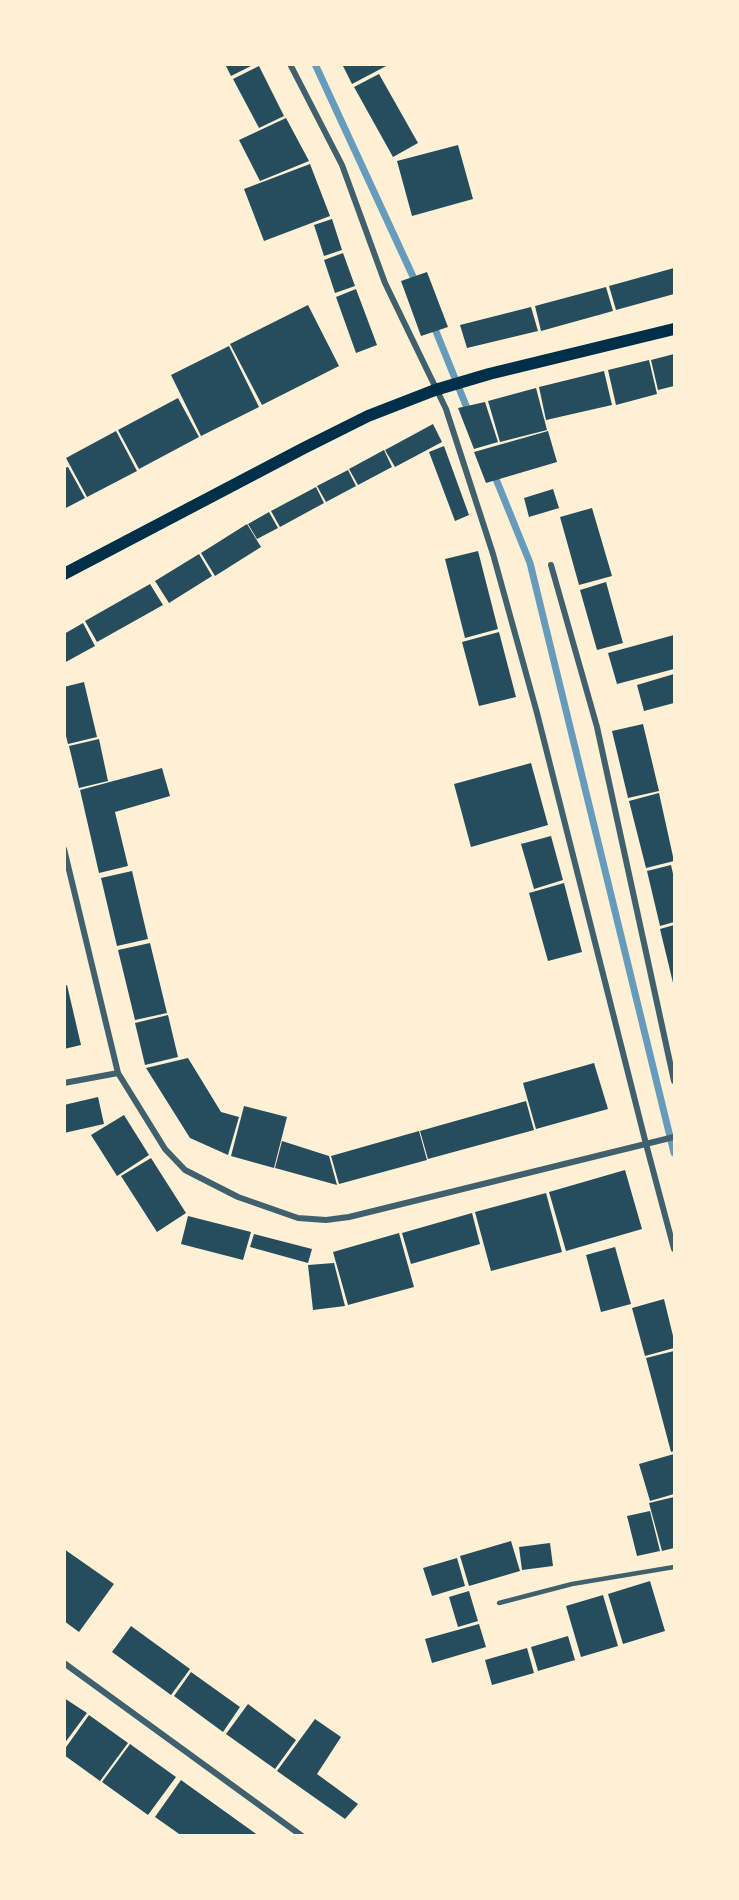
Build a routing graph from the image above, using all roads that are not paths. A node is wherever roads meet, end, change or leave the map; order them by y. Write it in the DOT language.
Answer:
graph roads {
  1 [pos="290,64"];
  2 [pos="675,329"];
  3 [pos="435,390"];
  4 [pos="551,565"];
  5 [pos="64,574"];
  6 [pos="64,849"];
  7 [pos="118,1073"];
  8 [pos="675,1081"];
  9 [pos="64,1083"];
  10 [pos="675,1137"];
  11 [pos="647,1143"];
  12 [pos="675,1249"];
  13 [pos="675,1567"];
  14 [pos="500,1603"];
  15 [pos="64,1663"];
  16 [pos="302,1836"];
  1 -- 3 [label="street"];
  2 -- 3 [label="main road"];
  3 -- 5 [label="main road"];
  3 -- 11 [label="street"];
  4 -- 8 [label="street"];
  6 -- 7 [label="street"];
  7 -- 9 [label="street"];
  7 -- 11 [label="street"];
  10 -- 11 [label="street"];
  11 -- 12 [label="street"];
  13 -- 14 [label="lane"];
  15 -- 16 [label="street"];
}
